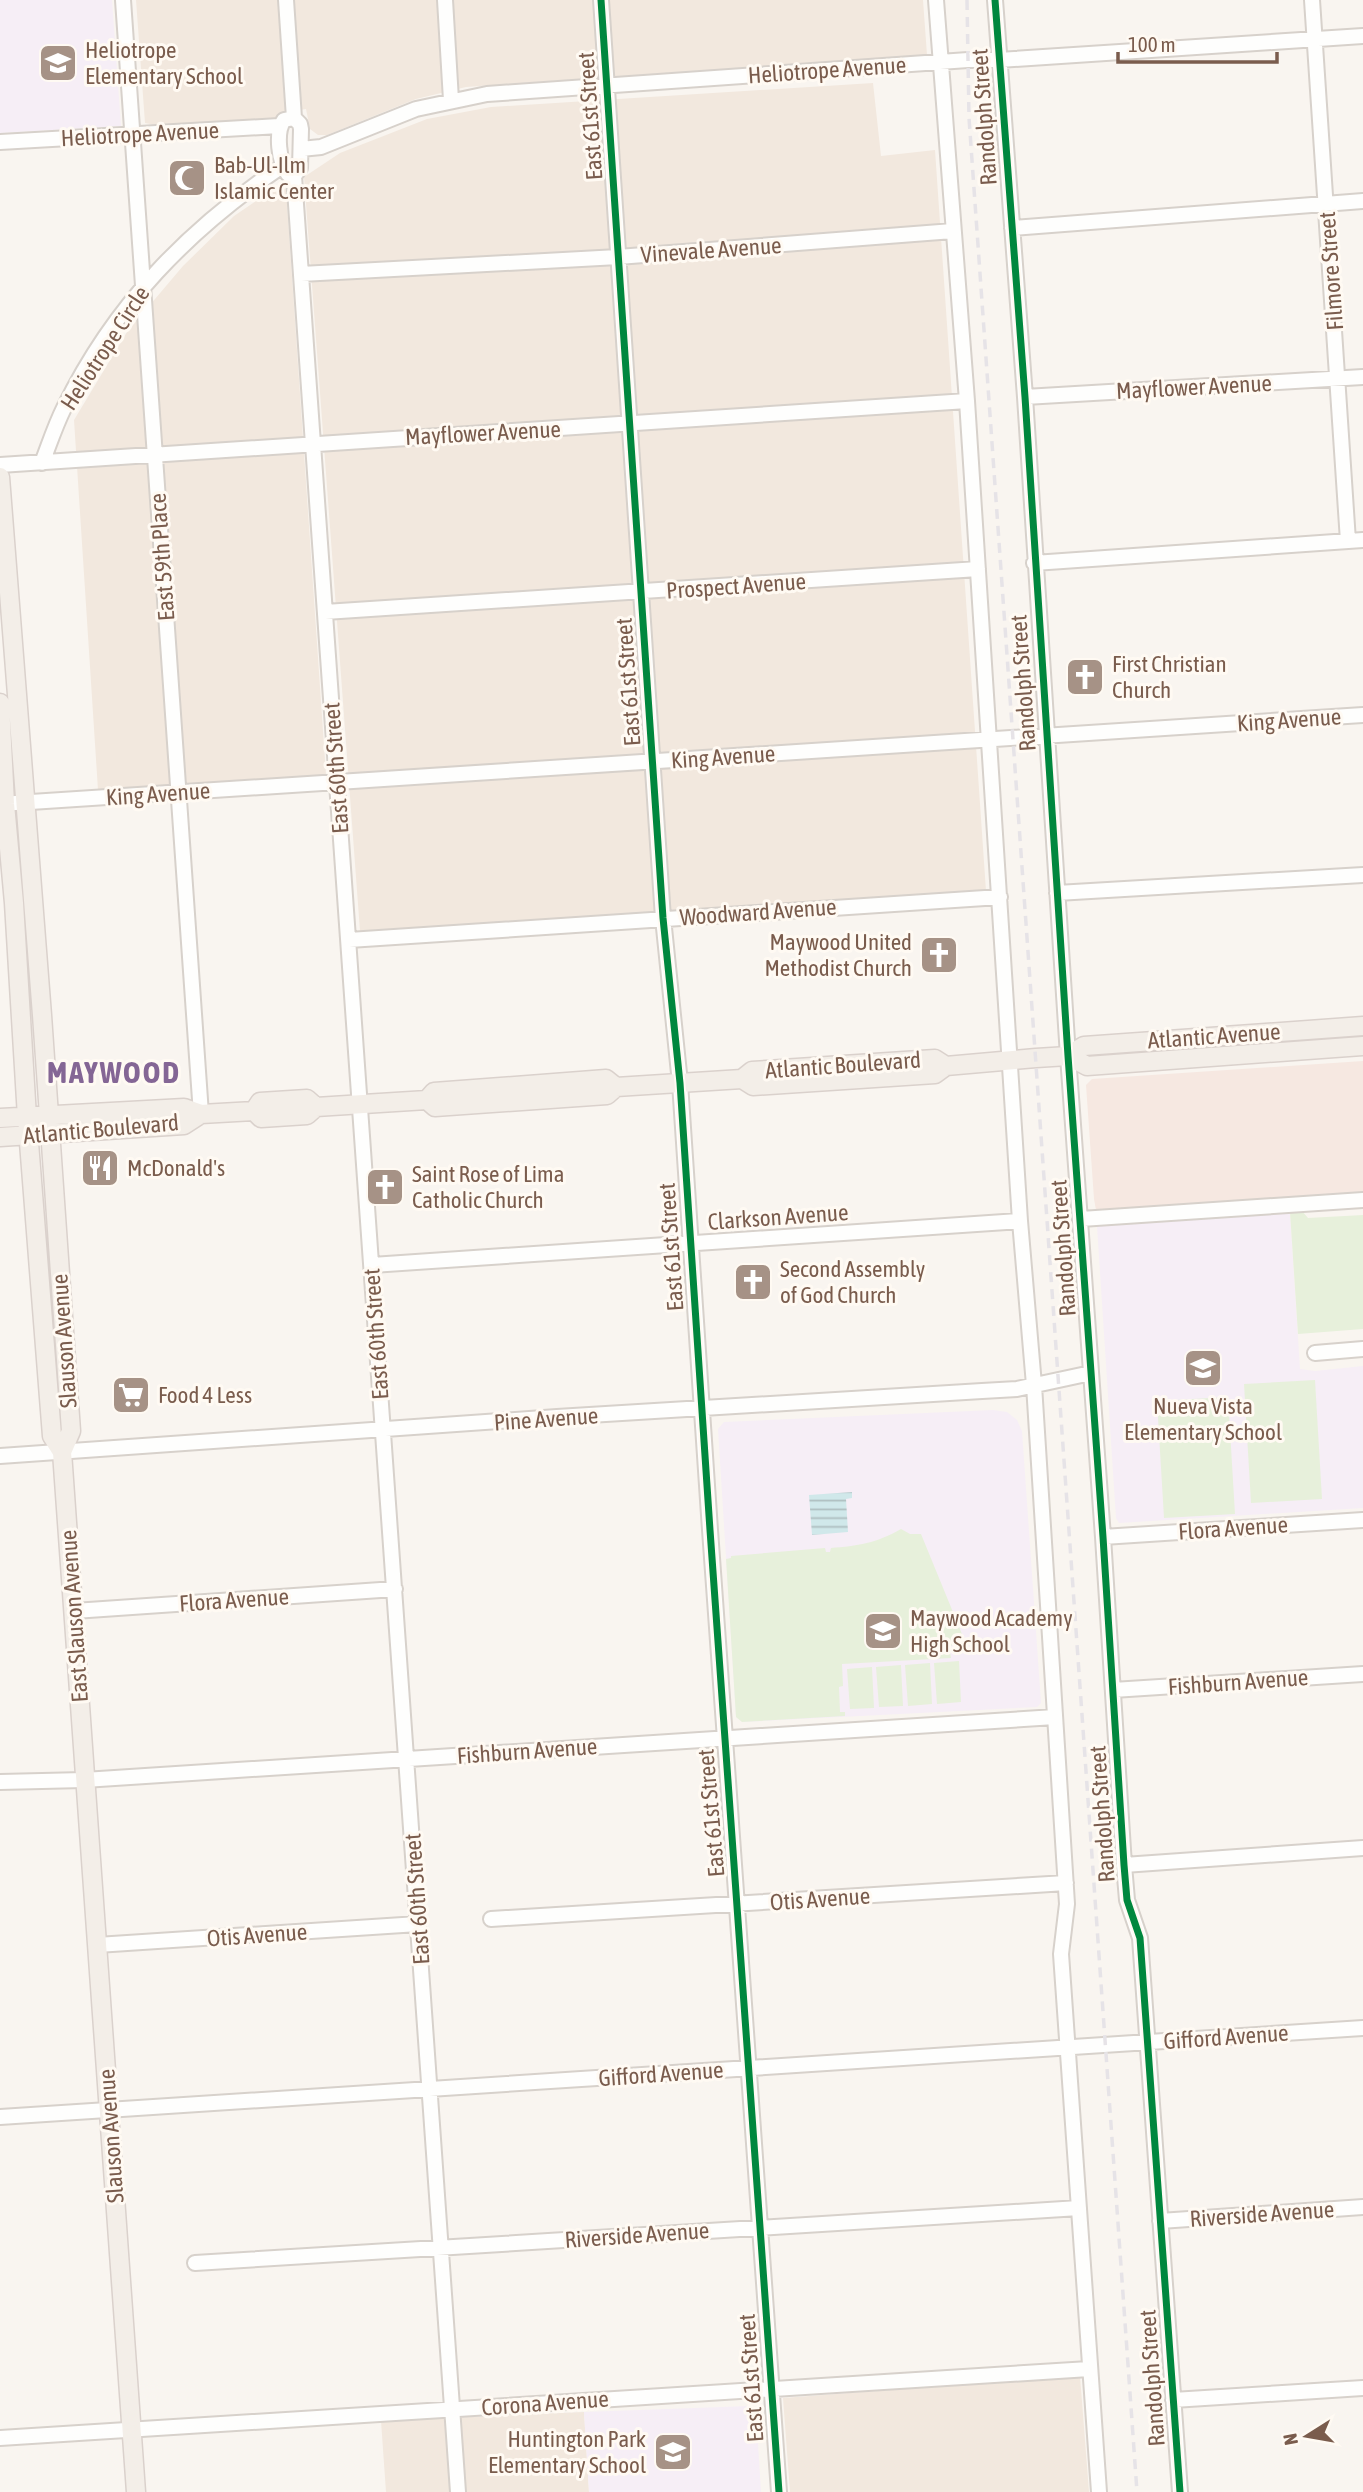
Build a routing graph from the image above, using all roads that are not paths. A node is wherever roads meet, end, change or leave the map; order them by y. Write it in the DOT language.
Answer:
graph roads {
  1 [pos="123,0"];
  2 [pos="286,0"];
  3 [pos="445,0"];
  4 [pos="601,0"];
  5 [pos="936,0"];
  6 [pos="995,0"];
  7 [pos="1312,0"];
  8 [pos="1363,36"];
  9 [pos="1314,40"];
  10 [pos="999,60"];
  11 [pos="940,63"];
  12 [pos="607,85"];
  13 [pos="451,100"];
  14 [pos="294,118"];
  15 [pos="279,126"];
  16 [pos="132,135"];
  17 [pos="0,142"];
  18 [pos="301,149"];
  19 [pos="282,166"];
  20 [pos="295,176"];
  21 [pos="1363,201"];
  22 [pos="1326,203"];
  23 [pos="1012,228"];
  24 [pos="953,231"];
  25 [pos="618,257"];
  26 [pos="301,274"];
  27 [pos="143,285"];
  28 [pos="1363,377"];
  29 [pos="1338,378"];
  30 [pos="1025,397"];
  31 [pos="967,401"];
  32 [pos="630,425"];
  33 [pos="313,443"];
  34 [pos="155,455"];
  35 [pos="43,463"];
  36 [pos="0,465"];
  37 [pos="0,477"];
  38 [pos="1356,541"];
  39 [pos="1034,563"];
  40 [pos="978,569"];
  41 [pos="641,593"];
  42 [pos="325,612"];
  43 [pos="0,703"];
  44 [pos="1363,715"];
  45 [pos="1046,736"];
  46 [pos="989,739"];
  47 [pos="653,761"];
  48 [pos="337,782"];
  49 [pos="178,793"];
  50 [pos="25,803"];
  51 [pos="2,804"];
  52 [pos="1363,874"];
  53 [pos="1057,893"];
  54 [pos="1000,897"];
  55 [pos="663,918"];
  56 [pos="348,940"];
  57 [pos="1363,1026"];
  58 [pos="1363,1045"];
  59 [pos="1068,1056"];
  60 [pos="1013,1060"];
  61 [pos="680,1083"];
  62 [pos="360,1104"];
  63 [pos="201,1114"];
  64 [pos="47,1115"];
  65 [pos="27,1117"];
  66 [pos="0,1118"];
  67 [pos="49,1135"];
  68 [pos="28,1136"];
  69 [pos="0,1138"];
  70 [pos="1363,1200"];
  71 [pos="1081,1219"];
  72 [pos="1020,1221"];
  73 [pos="690,1243"];
  74 [pos="372,1265"];
  75 [pos="1363,1349"];
  76 [pos="1315,1353"];
  77 [pos="1091,1373"];
  78 [pos="1034,1385"];
  79 [pos="703,1410"];
  80 [pos="383,1431"];
  81 [pos="62,1452"];
  82 [pos="0,1456"];
  83 [pos="1363,1520"];
  84 [pos="1103,1537"];
  85 [pos="395,1589"];
  86 [pos="74,1611"];
  87 [pos="1363,1674"];
  88 [pos="1113,1690"];
  89 [pos="1055,1717"];
  90 [pos="724,1738"];
  91 [pos="407,1759"];
  92 [pos="84,1780"];
  93 [pos="0,1782"];
  94 [pos="1363,1848"];
  95 [pos="1124,1865"];
  96 [pos="1066,1883"];
  97 [pos="738,1904"];
  98 [pos="491,1919"];
  99 [pos="418,1924"];
  100 [pos="97,1945"];
  101 [pos="1363,2028"];
  102 [pos="1148,2042"];
  103 [pos="1068,2047"];
  104 [pos="748,2068"];
  105 [pos="430,2089"];
  106 [pos="109,2110"];
  107 [pos="0,2117"];
  108 [pos="1363,2207"];
  109 [pos="1079,2208"];
  110 [pos="1160,2221"];
  111 [pos="760,2228"];
  112 [pos="441,2248"];
  113 [pos="195,2263"];
  114 [pos="1089,2369"];
  115 [pos="1363,2388"];
  116 [pos="771,2389"];
  117 [pos="1173,2400"];
  118 [pos="453,2409"];
  119 [pos="131,2430"];
  120 [pos="0,2438"];
  121 [pos="135,2492"];
  122 [pos="458,2492"];
  123 [pos="779,2492"];
  124 [pos="1099,2492"];
  125 [pos="1180,2492"];
  1 -- 16 [label="street, East 59th Place"];
  2 -- 14 [label="street, East 60th Street"];
  3 -- 13 [label="street"];
  4 -- 12 [label="street, East 61st Street"];
  5 -- 11 [label="street, Randolph Street"];
  6 -- 10 [label="street, Randolph Street"];
  7 -- 9 [label="street, Filmore Street"];
  8 -- 9 [label="street, Heliotrope Avenue"];
  9 -- 10 [label="street, Heliotrope Avenue"];
  9 -- 22 [label="street, Filmore Street"];
  10 -- 11 [label="street, Heliotrope Avenue"];
  10 -- 23 [label="street, Randolph Street"];
  11 -- 12 [label="street, Heliotrope Avenue"];
  11 -- 24 [label="street, Randolph Street"];
  12 -- 13 [label="street, Heliotrope Avenue"];
  12 -- 25 [label="street, East 61st Street"];
  13 -- 18 [label="street, Heliotrope Avenue"];
  14 -- 15 [label="street"];
  14 -- 18 [label="street, East 60th Street"];
  15 -- 16 [label="street, Heliotrope Avenue"];
  15 -- 19 [label="street"];
  16 -- 17 [label="street, Heliotrope Avenue"];
  16 -- 27 [label="street, East 59th Place"];
  18 -- 20 [label="street, East 60th Street"];
  19 -- 20 [label="street"];
  19 -- 27 [label="street, Heliotrope Circle"];
  20 -- 26 [label="street, East 60th Street"];
  21 -- 22 [label="street"];
  22 -- 23 [label="street"];
  22 -- 29 [label="street, Filmore Street"];
  23 -- 30 [label="street, Randolph Street"];
  24 -- 25 [label="street, Vinevale Avenue"];
  24 -- 31 [label="street, Randolph Street"];
  25 -- 26 [label="street, Vinevale Avenue"];
  25 -- 32 [label="street, East 61st Street"];
  26 -- 33 [label="street, East 60th Street"];
  27 -- 34 [label="street, East 59th Place"];
  27 -- 35 [label="street, Heliotrope Circle"];
  28 -- 29 [label="street, Mayflower Avenue"];
  29 -- 30 [label="street, Mayflower Avenue"];
  29 -- 38 [label="street, Filmore Street"];
  30 -- 39 [label="street, Randolph Street"];
  31 -- 32 [label="street, Mayflower Avenue"];
  31 -- 40 [label="street, Randolph Street"];
  32 -- 33 [label="street, Mayflower Avenue"];
  32 -- 41 [label="street, East 61st Street"];
  33 -- 34 [label="street, Mayflower Avenue"];
  33 -- 42 [label="street, East 60th Street"];
  34 -- 35 [label="street, Mayflower Avenue"];
  34 -- 49 [label="street, East 59th Place"];
  35 -- 36 [label="street, Mayflower Avenue"];
  37 -- 50 [label="main road, Slauson Avenue"];
  38 -- 39 [label="street"];
  39 -- 45 [label="street, Randolph Street"];
  40 -- 41 [label="street, Prospect Avenue"];
  40 -- 46 [label="street, Randolph Street"];
  41 -- 42 [label="street, Prospect Avenue"];
  41 -- 47 [label="street, East 61st Street"];
  42 -- 48 [label="street, East 60th Street"];
  43 -- 51 [label="main road, Slauson Avenue"];
  44 -- 45 [label="street, King Avenue"];
  45 -- 46 [label="street, King Avenue"];
  45 -- 53 [label="street, Randolph Street"];
  46 -- 47 [label="street, King Avenue"];
  46 -- 54 [label="street, Randolph Street"];
  47 -- 48 [label="street, King Avenue"];
  47 -- 55 [label="street, East 61st Street"];
  48 -- 49 [label="street, King Avenue"];
  48 -- 56 [label="street, East 60th Street"];
  49 -- 50 [label="street, King Avenue"];
  49 -- 63 [label="street, East 59th Place"];
  50 -- 51 [label="street, King Avenue"];
  50 -- 64 [label="main road, Slauson Avenue"];
  51 -- 65 [label="main road, Slauson Avenue"];
  52 -- 53 [label="street"];
  53 -- 59 [label="street, Randolph Street"];
  54 -- 55 [label="street, Woodward Avenue"];
  54 -- 60 [label="street, Randolph Street"];
  55 -- 56 [label="street, Woodward Avenue"];
  55 -- 61 [label="street, East 61st Street"];
  56 -- 62 [label="street, East 60th Street"];
  57 -- 59 [label="main road, Atlantic Avenue"];
  58 -- 59 [label="main road, Atlantic Avenue"];
  59 -- 60 [label="main road, Atlantic Avenue"];
  59 -- 71 [label="street, Randolph Street"];
  60 -- 61 [label="main road, Atlantic Boulevard"];
  60 -- 72 [label="street, Randolph Street"];
  61 -- 62 [label="main road, Atlantic Boulevard"];
  61 -- 73 [label="street, East 61st Street"];
  62 -- 63 [label="main road, Atlantic Boulevard"];
  62 -- 74 [label="street, East 60th Street"];
  63 -- 64 [label="main road, Atlantic Boulevard"];
  63 -- 67 [label="main road, Atlantic Boulevard"];
  64 -- 65 [label="main road, Atlantic Boulevard"];
  64 -- 67 [label="main road, Slauson Avenue"];
  65 -- 66 [label="main road, Atlantic Boulevard"];
  65 -- 68 [label="main road, Slauson Avenue"];
  67 -- 68 [label="main road, Atlantic Boulevard"];
  67 -- 81 [label="main road, Slauson Avenue"];
  68 -- 69 [label="main road, Atlantic Boulevard"];
  68 -- 81 [label="main road, Slauson Avenue"];
  70 -- 71 [label="street"];
  71 -- 77 [label="street, Randolph Street"];
  72 -- 73 [label="street, Clarkson Avenue"];
  72 -- 78 [label="street, Randolph Street"];
  73 -- 74 [label="street, Clarkson Avenue"];
  73 -- 79 [label="street, East 61st Street"];
  74 -- 80 [label="street, East 60th Street"];
  75 -- 76 [label="street"];
  77 -- 78 [label="street, Pine Avenue"];
  77 -- 84 [label="street, Randolph Street"];
  78 -- 79 [label="street, Pine Avenue"];
  78 -- 89 [label="street, Randolph Street"];
  79 -- 80 [label="street, Pine Avenue"];
  79 -- 90 [label="street, East 61st Street"];
  80 -- 81 [label="street, Pine Avenue"];
  80 -- 85 [label="street, East 60th Street"];
  81 -- 82 [label="street, Pine Avenue"];
  81 -- 86 [label="main road, East Slauson Avenue"];
  83 -- 84 [label="street, Flora Avenue"];
  84 -- 88 [label="street, Randolph Street"];
  85 -- 86 [label="street, Flora Avenue"];
  85 -- 91 [label="street, East 60th Street"];
  86 -- 92 [label="main road, East Slauson Avenue"];
  87 -- 88 [label="street, Fishburn Avenue"];
  88 -- 95 [label="street, Randolph Street"];
  89 -- 90 [label="street, Fishburn Avenue"];
  89 -- 96 [label="street, Randolph Street"];
  90 -- 91 [label="street, Fishburn Avenue"];
  90 -- 97 [label="street, East 61st Street"];
  91 -- 92 [label="street, Fishburn Avenue"];
  91 -- 99 [label="street, East 60th Street"];
  92 -- 93 [label="street, Fishburn Avenue"];
  92 -- 100 [label="main road, Slauson Avenue"];
  94 -- 95 [label="street"];
  95 -- 102 [label="street, Randolph Street"];
  96 -- 97 [label="street, Otis Avenue"];
  96 -- 103 [label="street, Randolph Street"];
  97 -- 98 [label="street, Otis Avenue"];
  97 -- 104 [label="street, East 61st Street"];
  99 -- 100 [label="street, Otis Avenue"];
  99 -- 105 [label="street, East 60th Street"];
  100 -- 106 [label="main road, Slauson Avenue"];
  101 -- 102 [label="street, Gifford Avenue"];
  102 -- 103 [label="street, Gifford Avenue"];
  102 -- 110 [label="street, Randolph Street"];
  103 -- 104 [label="street, Gifford Avenue"];
  103 -- 109 [label="street, Randolph Street"];
  104 -- 105 [label="street, Gifford Avenue"];
  104 -- 111 [label="street, East 61st Street"];
  105 -- 106 [label="street, Gifford Avenue"];
  105 -- 112 [label="street, East 60th Street"];
  106 -- 107 [label="street, Gifford Avenue"];
  106 -- 119 [label="main road, Slauson Avenue"];
  108 -- 110 [label="street, Riverside Avenue"];
  109 -- 111 [label="street, Riverside Avenue"];
  109 -- 114 [label="street, Randolph Street"];
  110 -- 117 [label="street, Randolph Street"];
  111 -- 112 [label="street, Riverside Avenue"];
  111 -- 116 [label="street, East 61st Street"];
  112 -- 113 [label="street, Riverside Avenue"];
  112 -- 118 [label="street, East 60th Street"];
  114 -- 116 [label="street, Corona Avenue"];
  114 -- 124 [label="street, Randolph Street"];
  115 -- 117 [label="street"];
  116 -- 118 [label="street, Corona Avenue"];
  116 -- 123 [label="street, East 61st Street"];
  117 -- 125 [label="street, Randolph Street"];
  118 -- 119 [label="street, Corona Avenue"];
  118 -- 122 [label="street, East 60th Street"];
  119 -- 120 [label="street, Corona Avenue"];
  119 -- 121 [label="main road, Slauson Avenue"];
}
